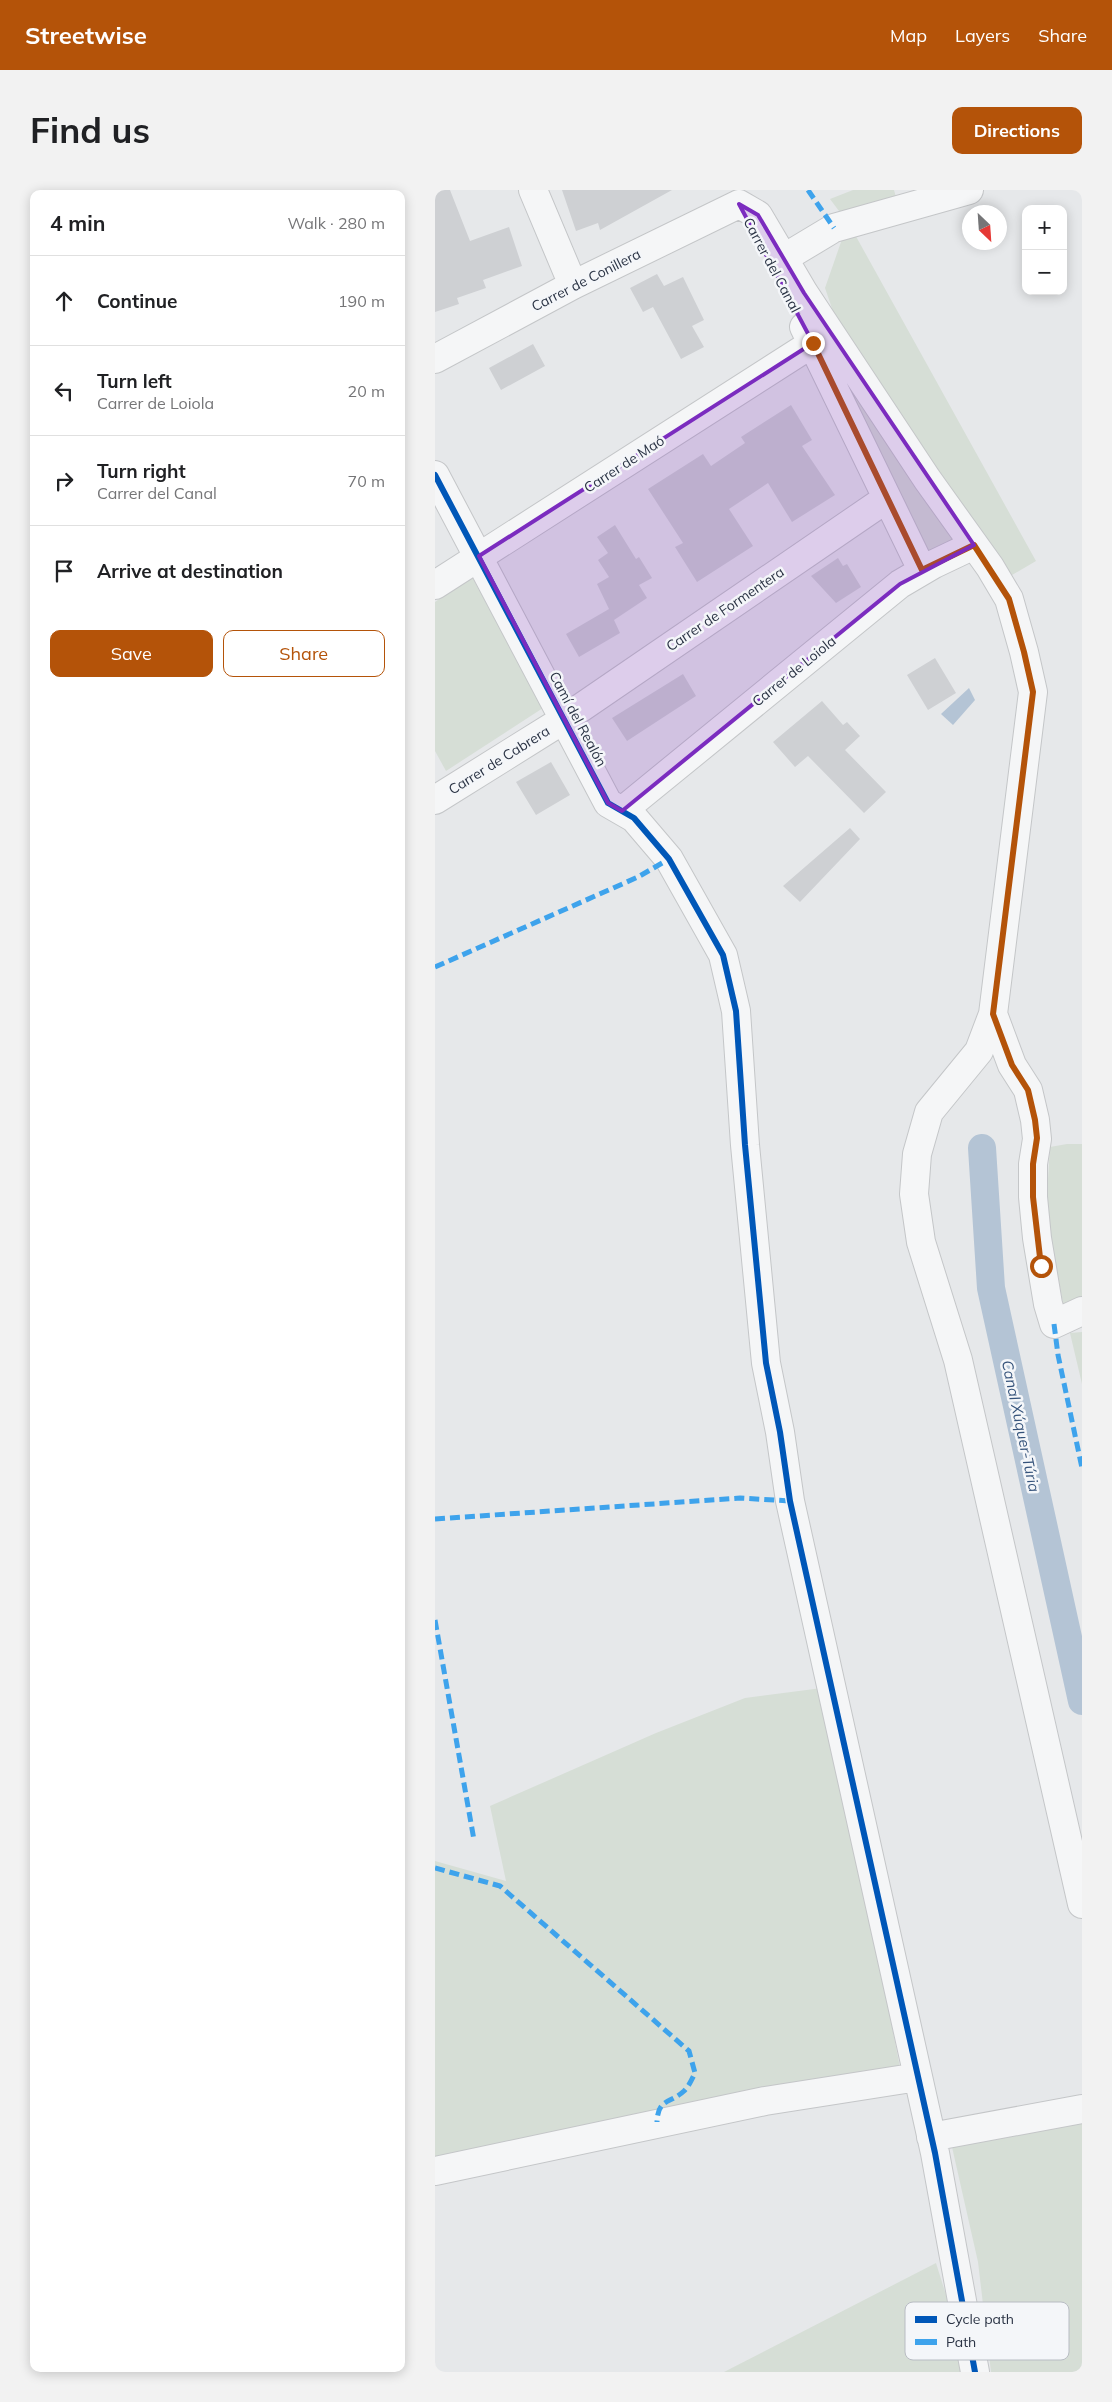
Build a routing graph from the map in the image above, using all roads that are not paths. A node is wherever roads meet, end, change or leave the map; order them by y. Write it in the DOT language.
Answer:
graph roads {
  1 [pos="533,190"];
  2 [pos="969,190"];
  3 [pos="739,204"];
  4 [pos="784,258"];
  5 [pos="573,285"];
  6 [pos="813,343"];
  7 [pos="435,359"];
  8 [pos="435,474"];
  9 [pos="886,499"];
  10 [pos="974,545"];
  11 [pos="479,556"];
  12 [pos="922,570"];
  13 [pos="435,585"];
  14 [pos="563,720"];
  15 [pos="435,800"];
  16 [pos="622,811"];
  17 [pos="993,1014"];
  18 [pos="1082,1311"];
  19 [pos="1082,1904"];
  20 [pos="918,2077"];
  21 [pos="1082,2109"];
  22 [pos="931,2136"];
  23 [pos="435,2171"];
  24 [pos="962,2302"];
  1 -- 5 [label="street"];
  2 -- 4 [label="street"];
  3 -- 4 [label="street"];
  3 -- 5 [label="street, Carrer de Conillera"];
  3 -- 6 [label="street, Carrer del Canal"];
  4 -- 10 [label="street"];
  5 -- 7 [label="street, Carrer de Conillera"];
  6 -- 9 [label="street, Carrer del Canal"];
  6 -- 11 [label="street, Carrer de Maó"];
  8 -- 11 [label="street, Camí del Realón"];
  9 -- 12 [label="street, Carrer del Canal"];
  9 -- 14 [label="street, Carrer de Formentera"];
  10 -- 12 [label="street, Carrer de Loiola"];
  10 -- 17 [label="street"];
  11 -- 13 [label="street, Carrer de Maó"];
  11 -- 14 [label="street, Camí del Realón"];
  12 -- 16 [label="street, Carrer de Loiola"];
  14 -- 15 [label="street, Carrer de Cabrera"];
  14 -- 16 [label="street, Camí del Realón"];
  16 -- 20 [label="street, Camí del Realón"];
  17 -- 18 [label="street"];
  17 -- 19 [label="street"];
  20 -- 22 [label="street, Camí del Realón"];
  20 -- 23 [label="street"];
  21 -- 22 [label="street"];
  22 -- 24 [label="street, Camí del Realón"];
}
